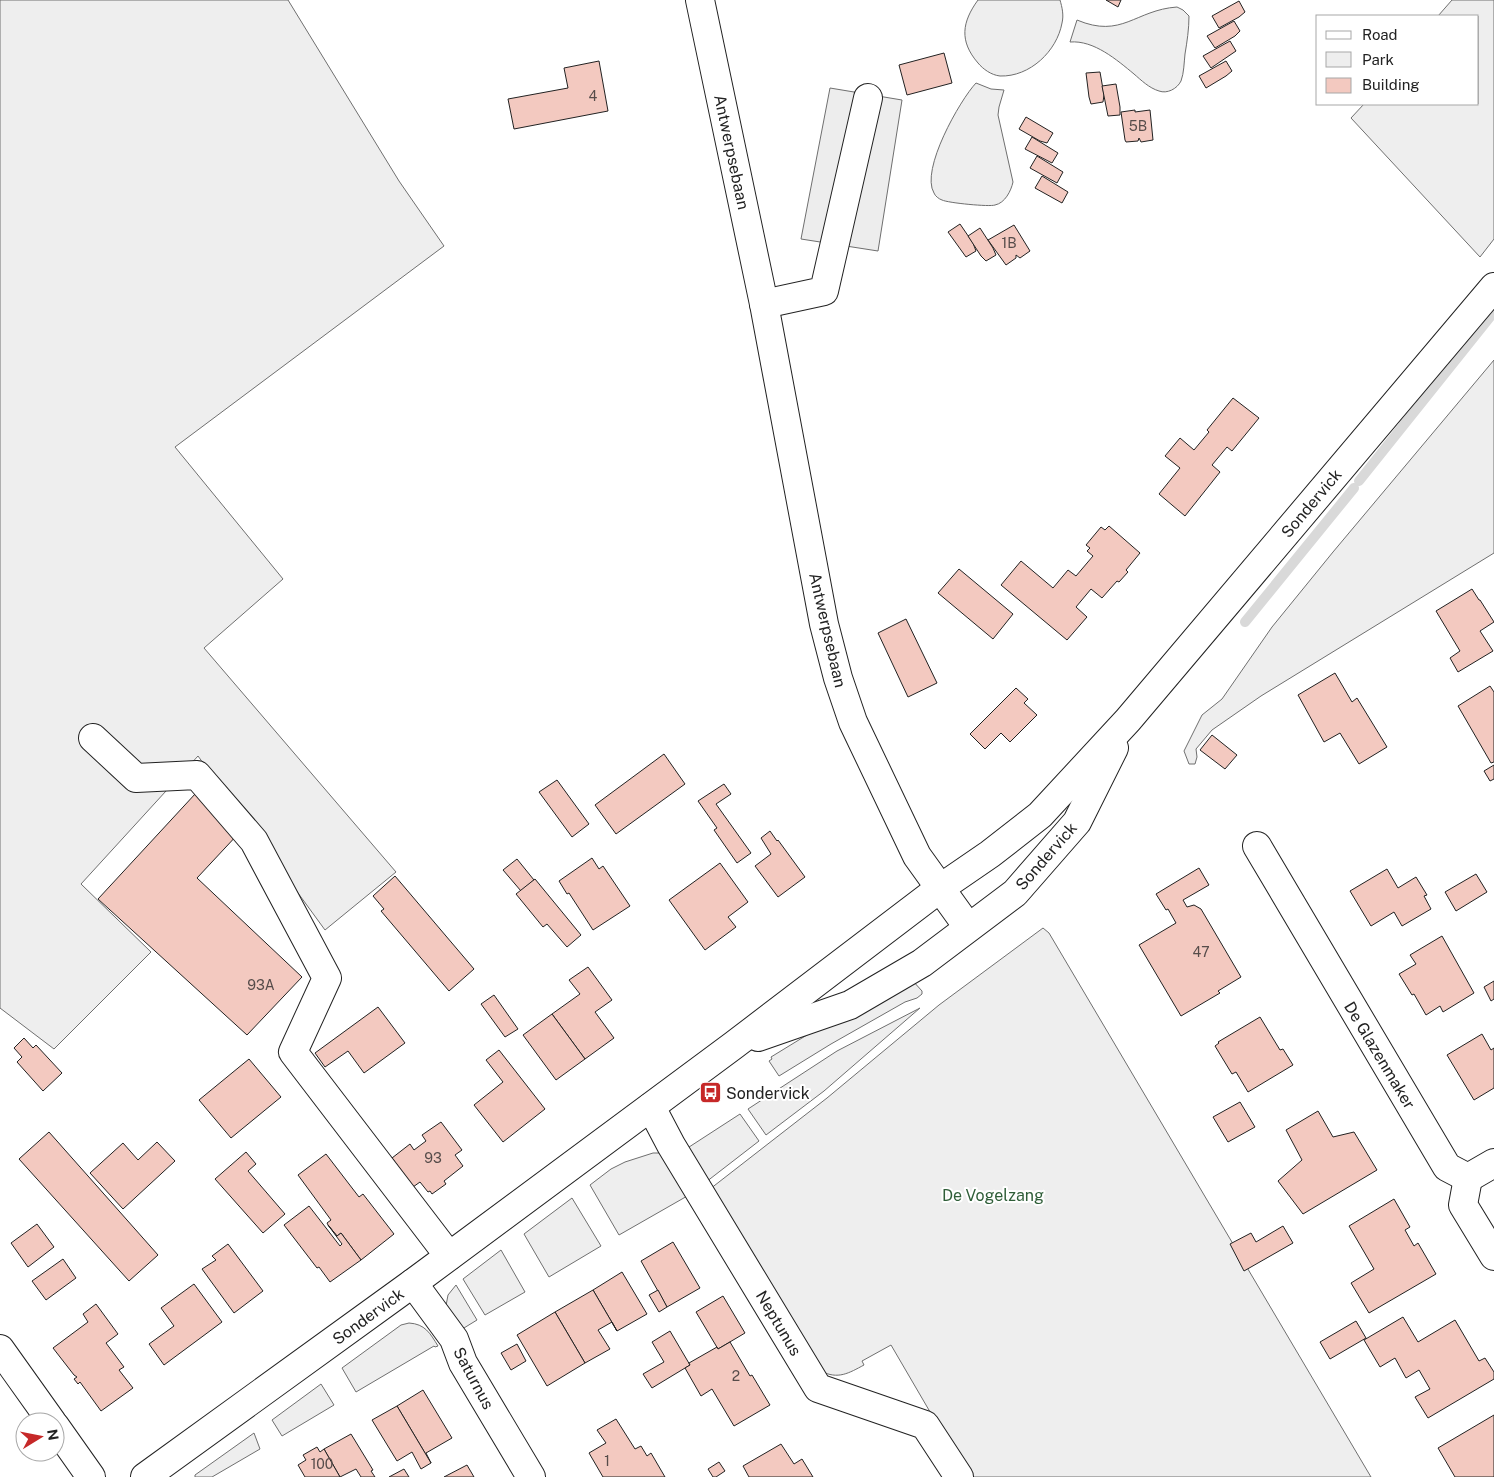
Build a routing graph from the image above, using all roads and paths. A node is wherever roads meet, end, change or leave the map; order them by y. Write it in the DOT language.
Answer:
graph roads {
  1 [pos="700,0"];
  2 [pos="868,98"];
  3 [pos="1494,287"];
  4 [pos="764,304"];
  5 [pos="1128,720"];
  6 [pos="93,738"];
  7 [pos="1257,846"];
  8 [pos="940,889"];
  9 [pos="968,927"];
  10 [pos="734,1044"];
  11 [pos="651,1107"];
  12 [pos="1494,1163"];
  13 [pos="1468,1178"];
  14 [pos="449,1256"];
  15 [pos="1494,1256"];
  16 [pos="413,1283"];
  17 [pos="0,1349"];
  18 [pos="45,1412"];
  19 [pos="65,1440"];
  20 [pos="91,1477"];
  21 [pos="146,1477"];
  22 [pos="531,1477"];
  23 [pos="959,1477"];
  1 -- 4 [label="street, Antwerpsebaan"];
  2 -- 4 [label="street"];
  3 -- 5 [label="street, Sondervick"];
  4 -- 8 [label="street, Antwerpsebaan"];
  5 -- 8 [label="street, Sondervick"];
  5 -- 9 [label="street, Sondervick"];
  6 -- 14 [label="street"];
  7 -- 13 [label="street, De Glazenmaker"];
  8 -- 9 [label="street, Antwerpsebaan"];
  8 -- 10 [label="street, Sondervick"];
  9 -- 10 [label="street, Sondervick"];
  10 -- 11 [label="street, Sondervick"];
  11 -- 14 [label="street, Sondervick"];
  11 -- 23 [label="street, Neptunus"];
  12 -- 13 [label="street"];
  13 -- 15 [label="street"];
  14 -- 16 [label="street, Sondervick"];
  16 -- 21 [label="street, Sondervick"];
  16 -- 22 [label="street, Saturnus"];
  17 -- 18 [label="street"];
  19 -- 20 [label="street"];
}
